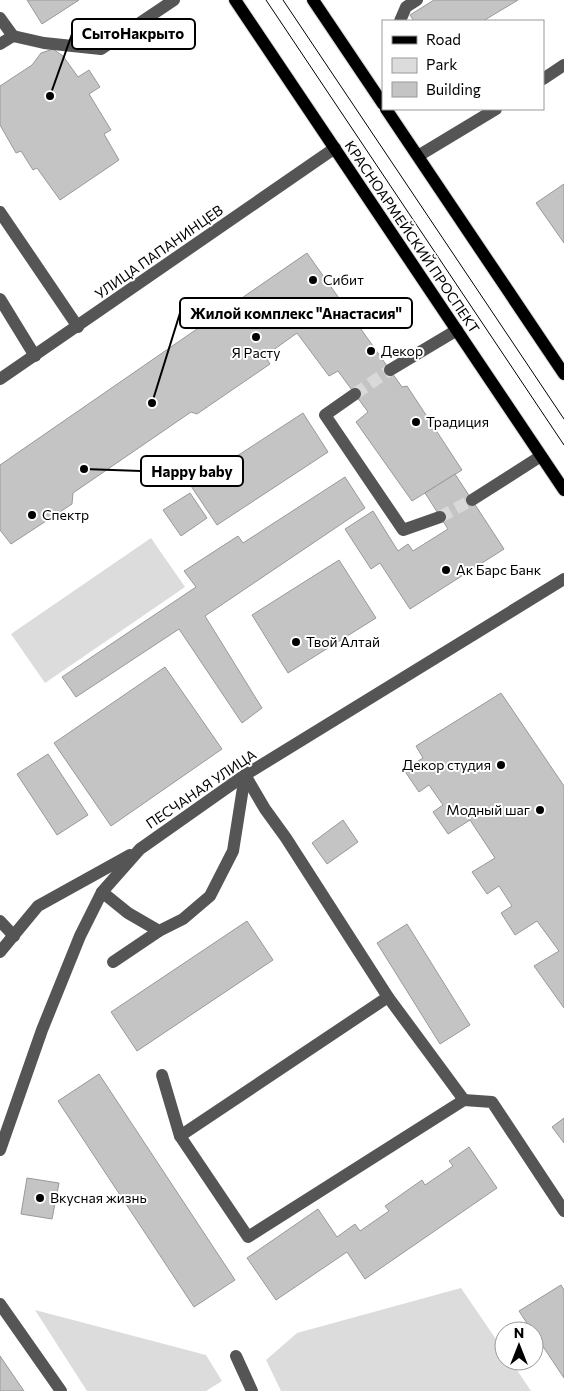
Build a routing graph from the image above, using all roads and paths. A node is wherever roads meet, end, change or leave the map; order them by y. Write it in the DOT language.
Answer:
graph roads {
  1 [pos="174,0"];
  2 [pos="234,0"];
  3 [pos="313,0"];
  4 [pos="417,0"];
  5 [pos="0,18"];
  6 [pos="400,20"];
  7 [pos="13,36"];
  8 [pos="0,44"];
  9 [pos="564,65"];
  10 [pos="544,78"];
  11 [pos="382,103"];
  12 [pos="387,110"];
  13 [pos="491,110"];
  14 [pos="335,148"];
  15 [pos="418,156"];
  16 [pos="0,212"];
  17 [pos="0,299"];
  18 [pos="78,327"];
  19 [pos="457,330"];
  20 [pos="34,356"];
  21 [pos="390,370"];
  22 [pos="564,374"];
  23 [pos="0,379"];
  24 [pos="355,394"];
  25 [pos="541,456"];
  26 [pos="564,490"];
  27 [pos="472,500"];
  28 [pos="440,517"];
  29 [pos="564,579"];
  30 [pos="245,775"];
  31 [pos="140,849"];
  32 [pos="102,892"];
  33 [pos="0,921"];
  34 [pos="159,930"];
  35 [pos="14,936"];
  36 [pos="0,952"];
  37 [pos="113,962"];
  38 [pos="388,997"];
  39 [pos="162,1075"];
  40 [pos="464,1100"];
  41 [pos="180,1136"];
  42 [pos="0,1150"];
  43 [pos="564,1211"];
  44 [pos="0,1304"];
  45 [pos="236,1356"];
  46 [pos="61,1391"];
  47 [pos="252,1391"];
  1 -- 7 [label="street"];
  2 -- 14 [label="main road, КРАСНОАРМЕЙСКИЙ ПРОСПЕКТ"];
  3 -- 11 [label="main road"];
  4 -- 6 [label="street"];
  5 -- 7 [label="street"];
  7 -- 8 [label="street"];
  9 -- 10 [label="street"];
  12 -- 15 [label="main road"];
  13 -- 15 [label="street"];
  14 -- 18 [label="street, УЛИЦА ПАПАНИНЦЕВ"];
  14 -- 19 [label="main road, КРАСНОАРМЕЙСКИЙ ПРОСПЕКТ"];
  15 -- 22 [label="main road"];
  16 -- 18 [label="street"];
  17 -- 20 [label="street"];
  18 -- 20 [label="street, УЛИЦА ПАПАНИНЦЕВ"];
  19 -- 21 [label="street"];
  19 -- 25 [label="main road, КРАСНОАРМЕЙСКИЙ ПРОСПЕКТ"];
  20 -- 23 [label="street, УЛИЦА ПАПАНИНЦЕВ"];
  24 -- 28 [label="street"];
  25 -- 26 [label="main road, КРАСНОАРМЕЙСКИЙ ПРОСПЕКТ"];
  25 -- 27 [label="street"];
  29 -- 30 [label="street, ПЕСЧАНАЯ УЛИЦА"];
  30 -- 31 [label="street, ПЕСЧАНАЯ УЛИЦА"];
  30 -- 34 [label="street"];
  30 -- 38 [label="street"];
  31 -- 32 [label="street, ПЕСЧАНАЯ УЛИЦА"];
  31 -- 35 [label="street"];
  32 -- 34 [label="street"];
  32 -- 42 [label="street, ПЕСЧАНАЯ УЛИЦА"];
  33 -- 35 [label="street"];
  34 -- 37 [label="street"];
  35 -- 36 [label="street"];
  38 -- 40 [label="street"];
  38 -- 41 [label="street"];
  39 -- 41 [label="street"];
  40 -- 41 [label="street"];
  40 -- 43 [label="street"];
  44 -- 46 [label="street"];
  45 -- 47 [label="street"];
}
